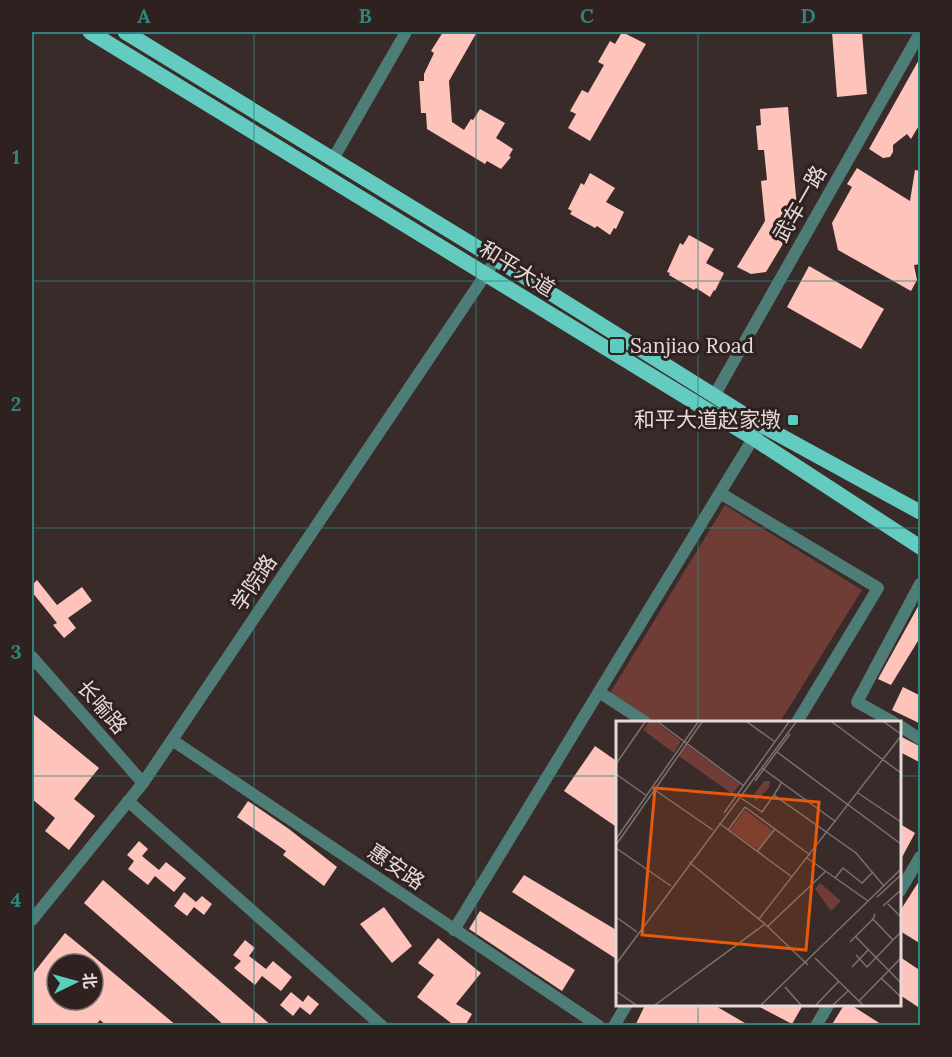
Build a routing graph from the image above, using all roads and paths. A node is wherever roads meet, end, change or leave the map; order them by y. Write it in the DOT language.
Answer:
graph roads {
  1 [pos="90,32"];
  2 [pos="125,32"];
  3 [pos="406,32"];
  4 [pos="921,33"];
  5 [pos="333,159"];
  6 [pos="496,259"];
  7 [pos="486,274"];
  8 [pos="714,396"];
  9 [pos="757,432"];
  10 [pos="720,493"];
  11 [pos="921,512"];
  12 [pos="921,547"];
  13 [pos="921,584"];
  14 [pos="32,657"];
  15 [pos="599,692"];
  16 [pos="642,721"];
  17 [pos="797,721"];
  18 [pos="890,721"];
  19 [pos="901,727"];
  20 [pos="921,739"];
  21 [pos="172,740"];
  22 [pos="143,783"];
  23 [pos="128,801"];
  24 [pos="921,857"];
  25 [pos="901,889"];
  26 [pos="32,920"];
  27 [pos="454,930"];
  28 [pos="626,1006"];
  29 [pos="828,1006"];
  30 [pos="582,1021"];
  31 [pos="382,1026"];
  32 [pos="599,1026"];
  33 [pos="614,1026"];
  34 [pos="816,1026"];
  1 -- 7 [label="main road, 和平大道"];
  2 -- 5 [label="main road, 和平大道"];
  3 -- 5 [label="street"];
  4 -- 8 [label="street, 武车一路"];
  5 -- 6 [label="main road, 和平大道"];
  6 -- 7 [label="street, 学院路"];
  6 -- 8 [label="main road, 和平大道"];
  7 -- 9 [label="main road, 和平大道"];
  7 -- 21 [label="street, 学院路"];
  8 -- 9 [label="main road, 和平大道"];
  9 -- 10 [label="street"];
  9 -- 11 [label="main road, 和平大道"];
  9 -- 12 [label="main road, 和平大道"];
  10 -- 15 [label="street"];
  10 -- 17 [label="street"];
  13 -- 18 [label="street"];
  14 -- 22 [label="street, 长喻路"];
  15 -- 16 [label="street"];
  15 -- 27 [label="street"];
  19 -- 20 [label="street"];
  21 -- 22 [label="street, 学院路"];
  21 -- 27 [label="street, 惠安路"];
  22 -- 23 [label="street, 学院路"];
  23 -- 26 [label="street, 学院路"];
  23 -- 31 [label="street"];
  24 -- 25 [label="street"];
  27 -- 30 [label="street, 惠安路"];
  28 -- 33 [label="street"];
  29 -- 34 [label="street"];
  30 -- 32 [label="street, 惠安路"];
}
